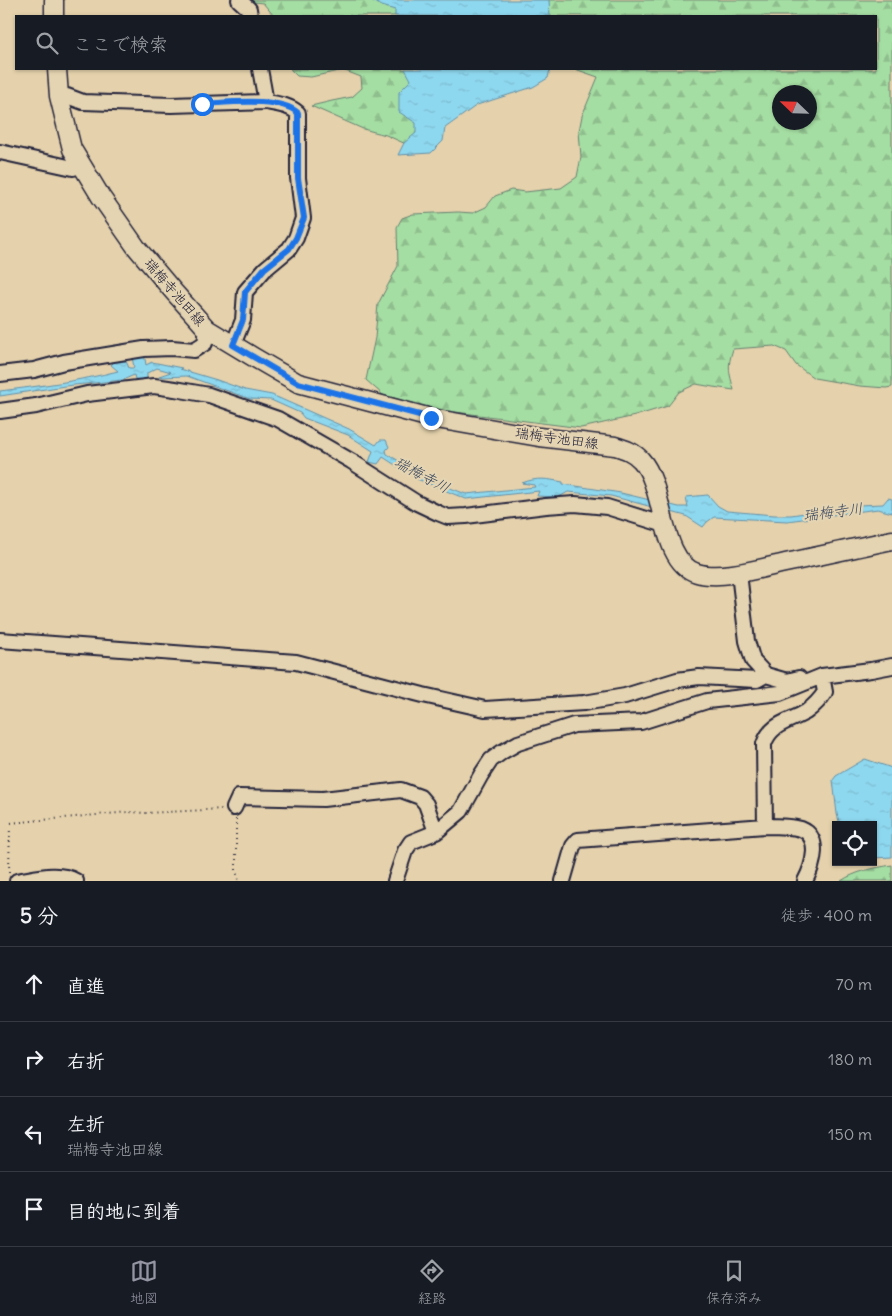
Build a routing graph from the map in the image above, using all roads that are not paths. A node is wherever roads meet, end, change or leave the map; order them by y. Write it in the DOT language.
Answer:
graph roads {
  1 [pos="54,0"];
  2 [pos="239,0"];
  3 [pos="54,15"];
  4 [pos="250,15"];
  5 [pos="57,70"];
  6 [pos="260,70"];
  7 [pos="60,96"];
  8 [pos="266,102"];
  9 [pos="0,152"];
  10 [pos="82,165"];
  11 [pos="207,329"];
  12 [pos="233,345"];
  13 [pos="0,374"];
  14 [pos="0,411"];
  15 [pos="665,525"];
  16 [pos="892,540"];
  17 [pos="738,573"];
  18 [pos="0,640"];
  19 [pos="892,666"];
  20 [pos="766,675"];
  21 [pos="822,676"];
  22 [pos="801,686"];
  23 [pos="234,808"];
  24 [pos="766,826"];
  25 [pos="436,832"];
  26 [pos="13,876"];
  27 [pos="76,881"];
  28 [pos="395,881"];
  29 [pos="563,881"];
  30 [pos="805,881"];
  1 -- 3 [label="main road"];
  2 -- 4 [label="street"];
  5 -- 7 [label="main road, 瑞梅寺池田線"];
  6 -- 8 [label="street"];
  7 -- 8 [label="street"];
  7 -- 10 [label="main road, 瑞梅寺池田線"];
  8 -- 12 [label="street"];
  9 -- 10 [label="street"];
  10 -- 11 [label="main road, 瑞梅寺池田線"];
  11 -- 12 [label="main road, 瑞梅寺池田線"];
  11 -- 13 [label="street"];
  12 -- 15 [label="main road, 瑞梅寺池田線"];
  14 -- 15 [label="street"];
  15 -- 17 [label="main road"];
  16 -- 17 [label="main road"];
  17 -- 20 [label="street"];
  18 -- 20 [label="street"];
  19 -- 21 [label="street"];
  20 -- 22 [label="street"];
  21 -- 22 [label="street"];
  21 -- 24 [label="street"];
  22 -- 25 [label="street"];
  23 -- 25 [label="street"];
  24 -- 29 [label="street"];
  24 -- 30 [label="street"];
  25 -- 28 [label="street"];
  26 -- 27 [label="street"];
}
